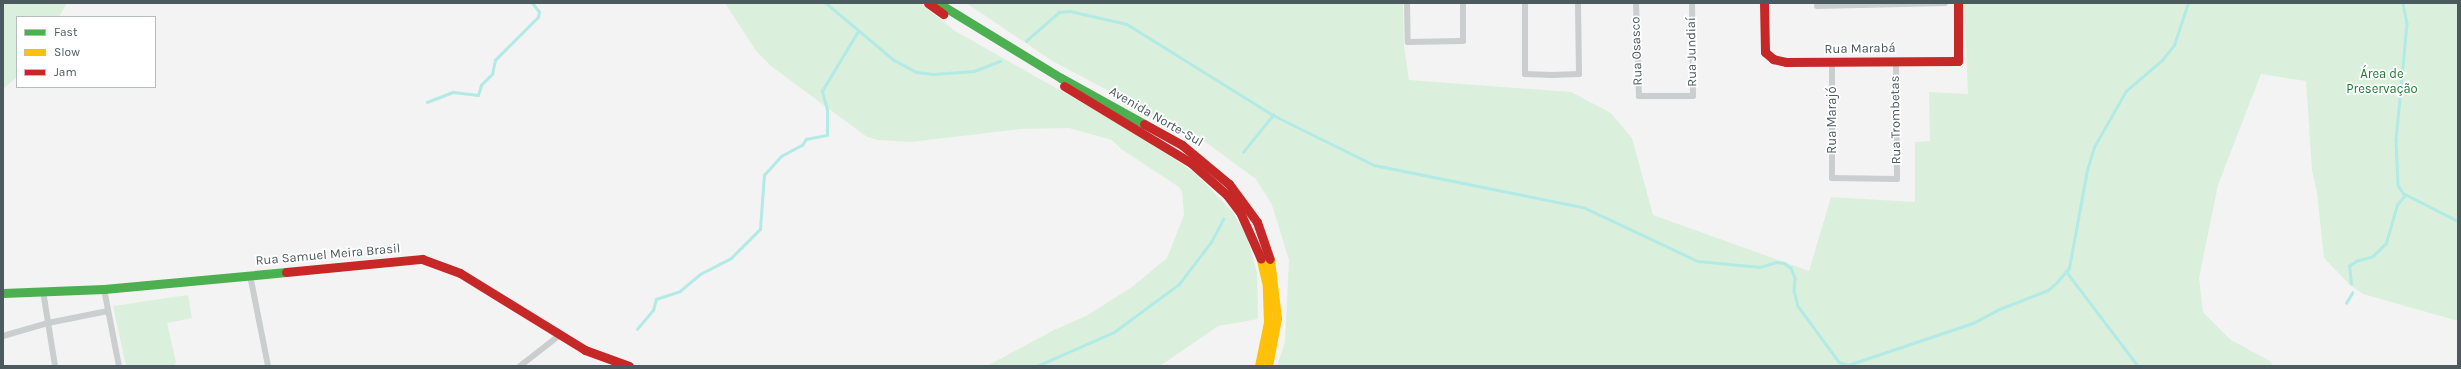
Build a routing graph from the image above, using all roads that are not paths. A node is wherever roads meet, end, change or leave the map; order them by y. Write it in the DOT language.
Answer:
graph roads {
  1 [pos="928,3"];
  2 [pos="938,3"];
  3 [pos="1407,3"];
  4 [pos="1463,3"];
  5 [pos="1525,3"];
  6 [pos="1578,3"];
  7 [pos="1636,3"];
  8 [pos="1692,3"];
  9 [pos="1764,3"];
  10 [pos="1945,3"];
  11 [pos="1958,3"];
  12 [pos="1817,6"];
  13 [pos="1896,61"];
  14 [pos="1832,62"];
  15 [pos="1664,96"];
  16 [pos="1832,178"];
  17 [pos="250,275"];
  18 [pos="104,289"];
  19 [pos="43,291"];
  20 [pos="3,293"];
  21 [pos="108,312"];
  22 [pos="48,323"];
  23 [pos="560,335"];
  24 [pos="3,336"];
  25 [pos="55,366"];
  26 [pos="119,366"];
  27 [pos="268,366"];
  28 [pos="520,366"];
  29 [pos="629,366"];
  30 [pos="1259,366"];
  31 [pos="1268,366"];
  1 -- 30 [label="main road, Avenida Norte-Sul"];
  2 -- 31 [label="main road, Avenida Norte-Sul"];
  3 -- 4 [label="street"];
  5 -- 6 [label="street"];
  7 -- 15 [label="street, Rua Osasco"];
  8 -- 15 [label="street, Rua Jundiaí"];
  9 -- 14 [label="main road, Rua Marabá"];
  10 -- 12 [label="street"];
  11 -- 13 [label="main road, Rua Marabá"];
  13 -- 14 [label="main road, Rua Marabá"];
  13 -- 16 [label="street, Rua Trombetas"];
  14 -- 16 [label="street, Rua Marajó"];
  17 -- 18 [label="main road, Rua Samuel Meira Brasil"];
  17 -- 23 [label="main road, Rua Samuel Meira Brasil"];
  17 -- 27 [label="street"];
  18 -- 19 [label="main road, Rua Samuel Meira Brasil"];
  18 -- 21 [label="street"];
  19 -- 20 [label="main road, Rua Samuel Meira Brasil"];
  19 -- 22 [label="street"];
  21 -- 22 [label="street"];
  21 -- 26 [label="street"];
  22 -- 24 [label="street"];
  22 -- 25 [label="street"];
  23 -- 28 [label="street"];
  23 -- 29 [label="main road, Rua Samuel Meira Brasil"];
}
